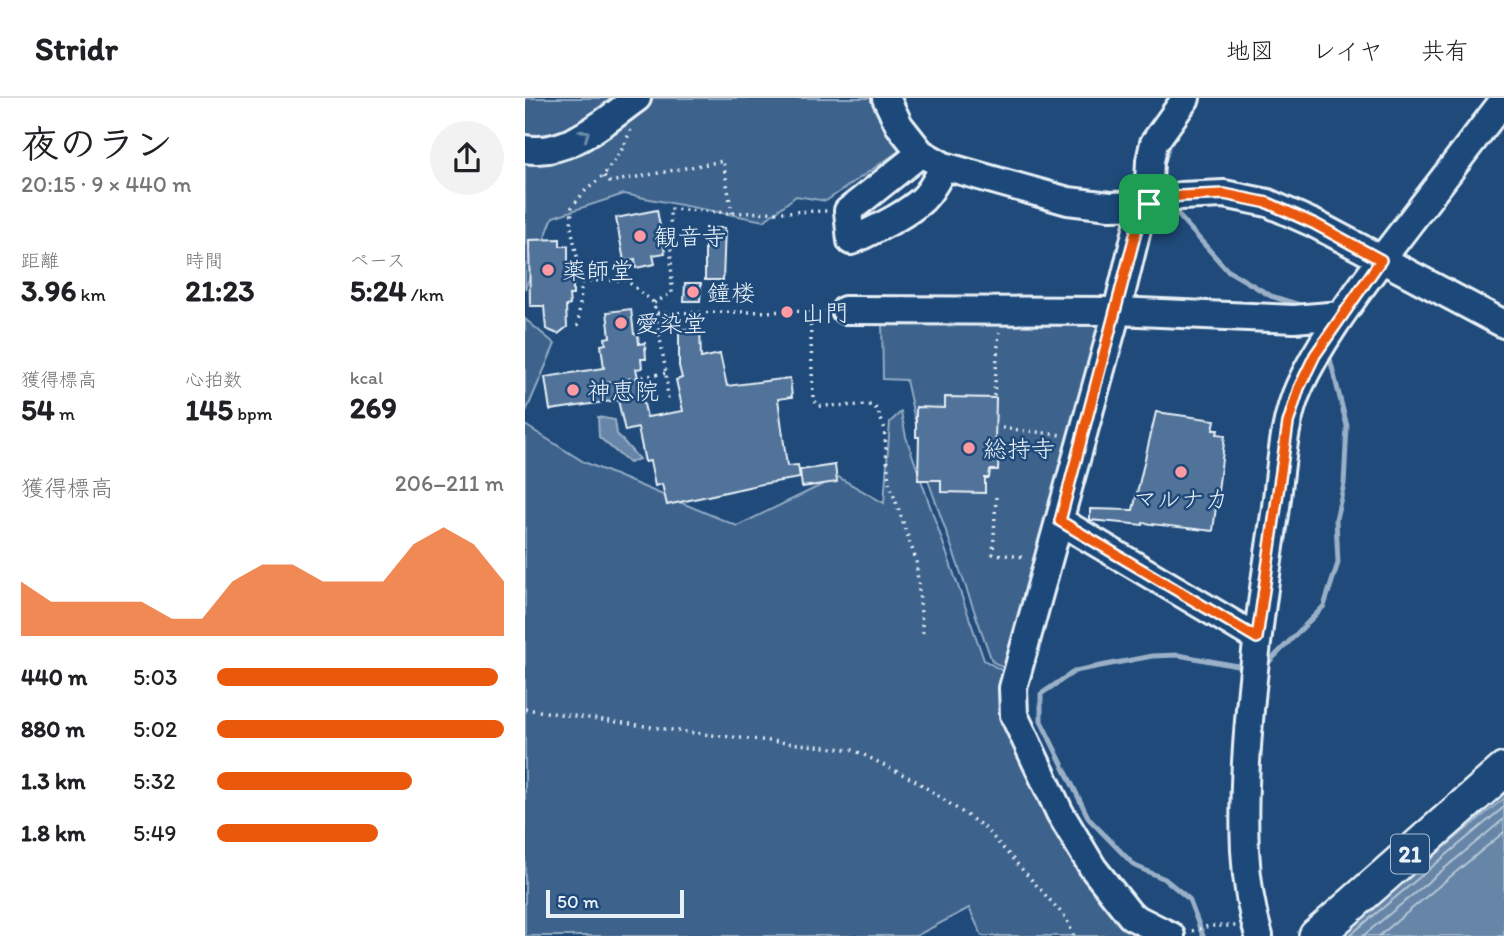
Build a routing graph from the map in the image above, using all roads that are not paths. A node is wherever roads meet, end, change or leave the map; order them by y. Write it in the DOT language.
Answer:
graph roads {
  1 [pos="637,98"];
  2 [pos="886,98"];
  3 [pos="1186,98"];
  4 [pos="1504,100"];
  5 [pos="617,106"];
  6 [pos="525,149"];
  7 [pos="921,153"];
  8 [pos="944,166"];
  9 [pos="1146,204"];
  10 [pos="1381,260"];
  11 [pos="845,310"];
  12 [pos="1117,311"];
  13 [pos="1341,315"];
  14 [pos="1504,324"];
  15 [pos="1060,521"];
  16 [pos="1257,638"];
  17 [pos="1504,770"];
  18 [pos="1177,934"];
  19 [pos="1259,936"];
  20 [pos="1316,936"];
  1 -- 5 [label="street"];
  2 -- 7 [label="street"];
  3 -- 9 [label="street"];
  4 -- 10 [label="street"];
  6 -- 5 [label="street, one-way"];
  7 -- 8 [label="street"];
  7 -- 8 [label="street"];
  8 -- 9 [label="street"];
  9 -- 10 [label="street"];
  9 -- 12 [label="street"];
  10 -- 13 [label="street"];
  10 -- 14 [label="street"];
  11 -- 12 [label="street"];
  12 -- 13 [label="street"];
  12 -- 15 [label="street"];
  13 -- 16 [label="street"];
  15 -- 16 [label="street"];
  15 -- 18 [label="street"];
  16 -- 19 [label="street"];
  17 -- 20 [label="main road, 21"];
}
